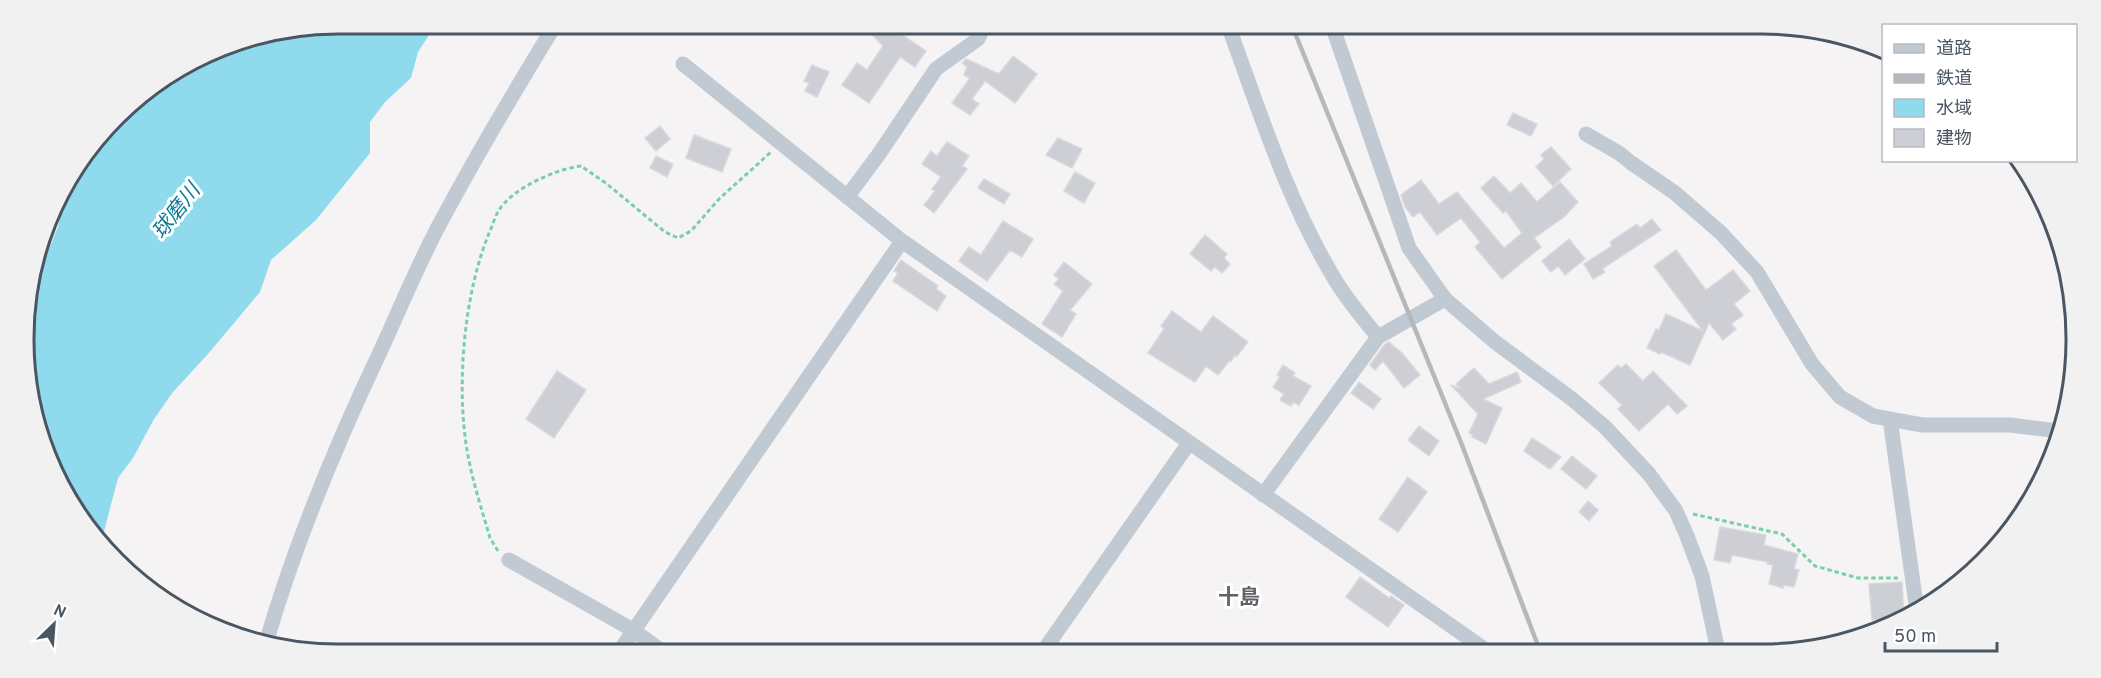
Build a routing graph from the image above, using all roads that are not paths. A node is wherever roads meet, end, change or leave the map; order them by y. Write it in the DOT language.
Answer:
graph roads {
  1 [pos="550,34"];
  2 [pos="980,34"];
  3 [pos="1231,34"];
  4 [pos="1335,34"];
  5 [pos="683,64"];
  6 [pos="1586,134"];
  7 [pos="847,197"];
  8 [pos="902,241"];
  9 [pos="1445,299"];
  10 [pos="1377,337"];
  11 [pos="1890,419"];
  12 [pos="2052,430"];
  13 [pos="1189,444"];
  14 [pos="1263,495"];
  15 [pos="509,560"];
  16 [pos="1916,602"];
  17 [pos="633,630"];
  18 [pos="269,635"];
  19 [pos="624,644"];
  20 [pos="652,644"];
  21 [pos="1048,644"];
  22 [pos="1473,644"];
  23 [pos="1717,644"];
  1 -- 18 [label="street"];
  2 -- 7 [label="street"];
  3 -- 10 [label="street"];
  4 -- 9 [label="street"];
  5 -- 7 [label="street"];
  6 -- 11 [label="street"];
  7 -- 8 [label="street"];
  8 -- 13 [label="street"];
  8 -- 17 [label="street"];
  9 -- 10 [label="street"];
  9 -- 23 [label="street"];
  10 -- 14 [label="street"];
  11 -- 12 [label="street"];
  11 -- 16 [label="street"];
  13 -- 14 [label="street"];
  13 -- 21 [label="street"];
  14 -- 22 [label="street"];
  15 -- 17 [label="street"];
  17 -- 19 [label="street"];
  17 -- 20 [label="street"];
}
